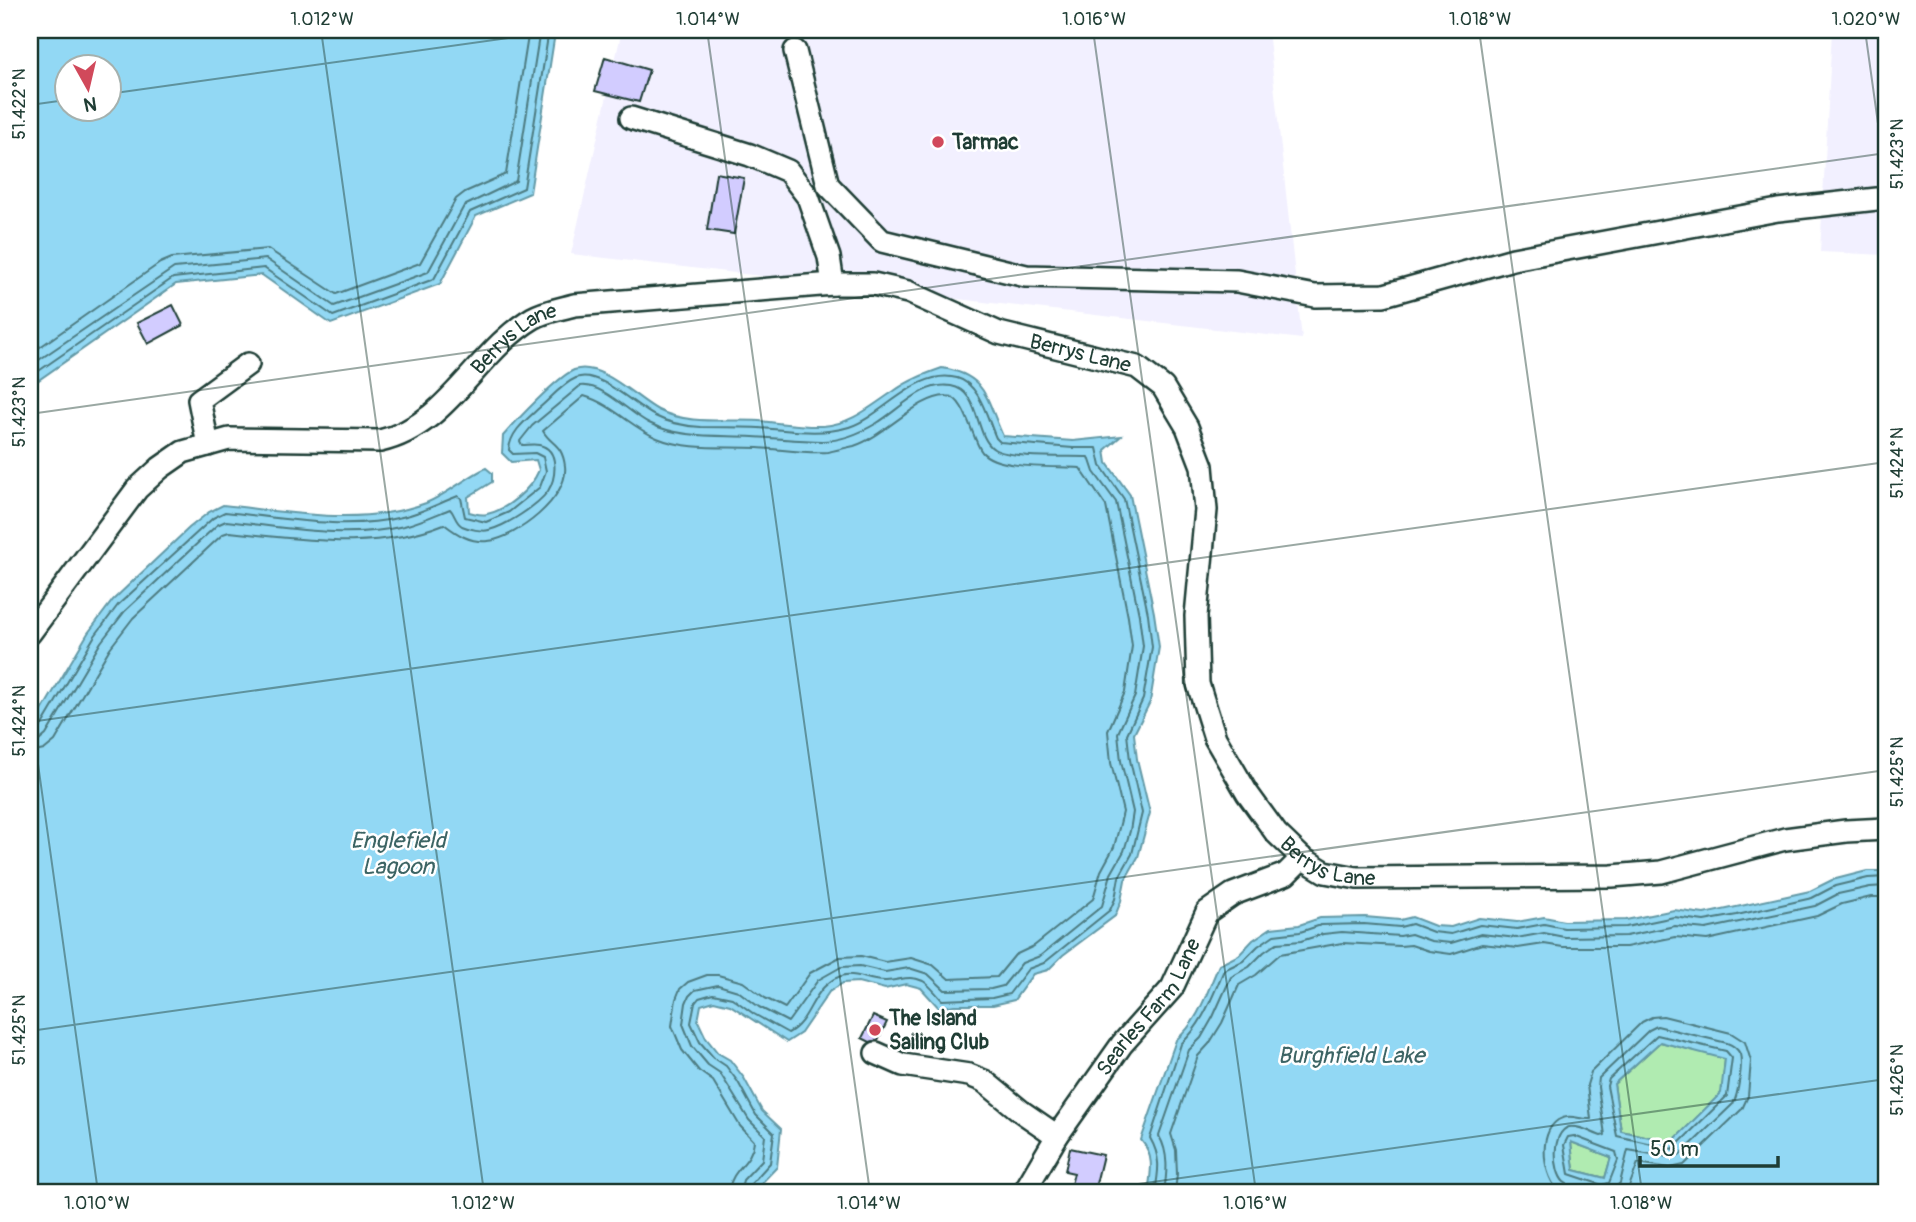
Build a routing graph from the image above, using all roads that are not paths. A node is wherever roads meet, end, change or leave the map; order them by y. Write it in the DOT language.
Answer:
graph roads {
  1 [pos="795,51"];
  2 [pos="631,118"];
  3 [pos="1886,198"];
  4 [pos="833,284"];
  5 [pos="247,364"];
  6 [pos="208,445"];
  7 [pos="30,633"];
  8 [pos="1886,829"];
  9 [pos="1303,858"];
  10 [pos="876,1053"];
  11 [pos="1056,1136"];
  12 [pos="1024,1192"];
  1 -- 3 [label="street"];
  2 -- 4 [label="street"];
  4 -- 6 [label="street, Berrys Lane"];
  4 -- 9 [label="street, Berrys Lane"];
  5 -- 6 [label="street"];
  6 -- 7 [label="street, Berrys Lane"];
  8 -- 9 [label="street, Berrys Lane"];
  9 -- 11 [label="street, Searles Farm Lane"];
  10 -- 11 [label="street"];
  11 -- 12 [label="street, Searles Farm Lane"];
}
